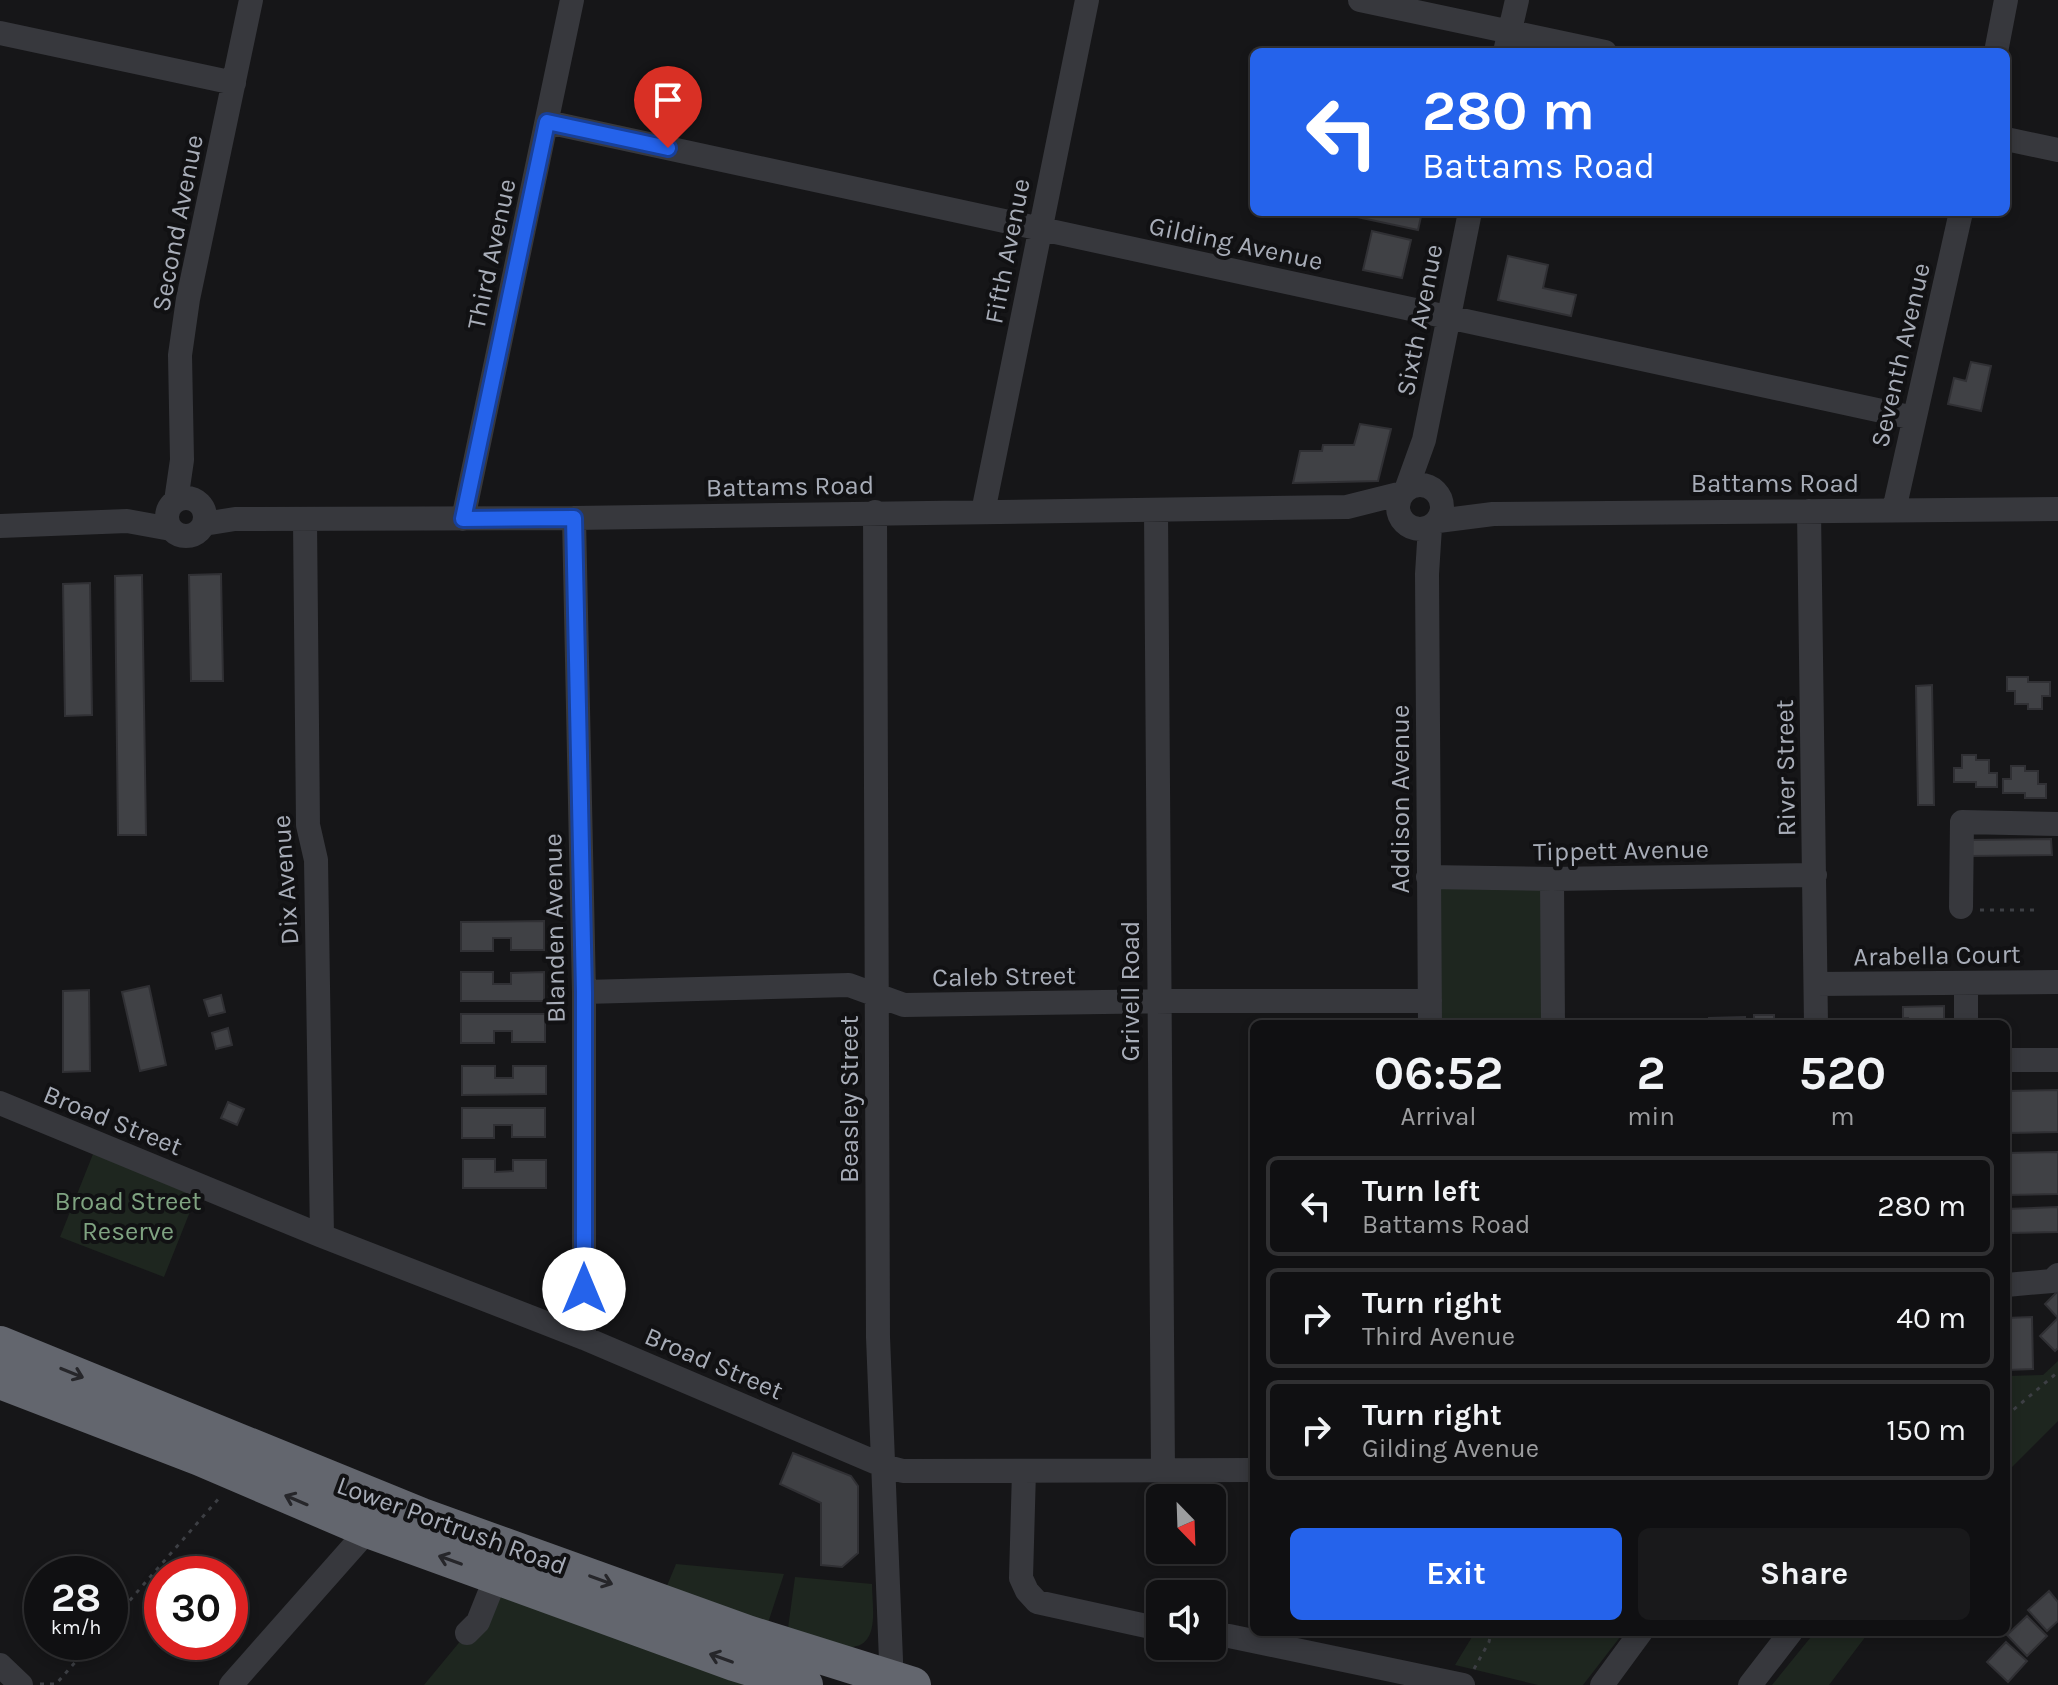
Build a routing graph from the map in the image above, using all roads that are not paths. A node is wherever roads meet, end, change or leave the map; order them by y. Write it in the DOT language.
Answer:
graph roads {
  1 [pos="251,0"];
  2 [pos="572,0"];
  3 [pos="1087,0"];
  4 [pos="1360,0"];
  5 [pos="1517,0"];
  6 [pos="2006,0"];
  7 [pos="0,33"];
  8 [pos="1508,42"];
  9 [pos="1566,48"];
  10 [pos="1997,48"];
  11 [pos="234,83"];
  12 [pos="547,122"];
  13 [pos="2010,140"];
  14 [pos="2058,150"];
  15 [pos="1469,216"];
  16 [pos="1960,216"];
  17 [pos="1040,228"];
  18 [pos="1447,318"];
  19 [pos="1914,418"];
  20 [pos="1424,440"];
  21 [pos="1435,491"];
  22 [pos="1405,492"];
  23 [pos="1347,507"];
  24 [pos="2058,509"];
  25 [pos="1894,510"];
  26 [pos="1156,511"];
  27 [pos="1809,511"];
  28 [pos="187,512"];
  29 [pos="875,512"];
  30 [pos="983,512"];
  31 [pos="1493,514"];
  32 [pos="574,518"];
  33 [pos="463,519"];
  34 [pos="305,521"];
  35 [pos="1422,524"];
  36 [pos="0,526"];
  37 [pos="2058,824"];
  38 [pos="1815,875"];
  39 [pos="1428,877"];
  40 [pos="1552,879"];
  41 [pos="1966,909"];
  42 [pos="2058,982"];
  43 [pos="1966,983"];
  44 [pos="1816,984"];
  45 [pos="584,992"];
  46 [pos="877,996"];
  47 [pos="1158,1001"];
  48 [pos="1430,1012"];
  49 [pos="1553,1020"];
  50 [pos="1816,1020"];
  51 [pos="1966,1020"];
  52 [pos="2010,1060"];
  53 [pos="2058,1060"];
  54 [pos="0,1103"];
  55 [pos="322,1236"];
  56 [pos="2058,1275"];
  57 [pos="2010,1285"];
  58 [pos="584,1338"];
  59 [pos="0,1344"];
  60 [pos="0,1381"];
  61 [pos="884,1466"];
  62 [pos="1250,1470"];
  63 [pos="1024,1471"];
  64 [pos="1163,1471"];
  65 [pos="339,1484"];
  66 [pos="422,1516"];
  67 [pos="368,1530"];
  68 [pos="496,1577"];
  69 [pos="1146,1626"];
  70 [pos="467,1633"];
  71 [pos="1226,1636"];
  72 [pos="1638,1636"];
  73 [pos="1788,1636"];
  74 [pos="767,1639"];
  75 [pos="836,1662"];
  76 [pos="0,1665"];
  77 [pos="1467,1678"];
  78 [pos="800,1683"];
  79 [pos="899,1683"];
  80 [pos="21,1685"];
  81 [pos="231,1685"];
  82 [pos="1602,1685"];
  83 [pos="1750,1685"];
  1 -- 11 [label="street, Second Avenue"];
  2 -- 12 [label="street, Third Avenue"];
  3 -- 17 [label="street, Fifth Avenue"];
  4 -- 8 [label="street"];
  5 -- 8 [label="street"];
  6 -- 10 [label="street"];
  7 -- 11 [label="street"];
  8 -- 9 [label="street"];
  11 -- 28 [label="street, Second Avenue"];
  12 -- 17 [label="street, Gilding Avenue"];
  12 -- 33 [label="street, Third Avenue"];
  13 -- 14 [label="street"];
  15 -- 18 [label="street, Sixth Avenue"];
  16 -- 19 [label="street, Seventh Avenue"];
  17 -- 18 [label="street, Gilding Avenue"];
  17 -- 30 [label="street, Fifth Avenue"];
  18 -- 19 [label="street, Gilding Avenue"];
  18 -- 20 [label="street, Sixth Avenue"];
  19 -- 25 [label="street, Seventh Avenue"];
  20 -- 21 [label="street, Sixth Avenue"];
  20 -- 22 [label="street, Sixth Avenue"];
  21 -- 22 [label="street"];
  21 -- 31 [label="street, Battams Road"];
  21 -- 35 [label="street"];
  22 -- 23 [label="street, Battams Road"];
  22 -- 35 [label="street"];
  23 -- 26 [label="street, Battams Road"];
  23 -- 35 [label="street, Battams Road"];
  24 -- 25 [label="street, Battams Road"];
  25 -- 27 [label="street, Battams Road"];
  26 -- 30 [label="street, Battams Road"];
  26 -- 47 [label="street, Grivell Road"];
  27 -- 31 [label="street, Battams Road"];
  27 -- 38 [label="street, River Street"];
  28 -- 34 [label="street, Battams Road"];
  28 -- 36 [label="street, Battams Road"];
  29 -- 30 [label="street, Battams Road"];
  29 -- 32 [label="street, Battams Road"];
  29 -- 46 [label="street, Beasley Street"];
  31 -- 35 [label="street, Battams Road"];
  32 -- 33 [label="street, Battams Road"];
  32 -- 45 [label="street, Blanden Avenue"];
  33 -- 34 [label="street, Battams Road"];
  34 -- 55 [label="street, Dix Avenue"];
  35 -- 39 [label="street, Addison Avenue"];
  37 -- 41 [label="street"];
  38 -- 40 [label="street, Tippett Avenue"];
  38 -- 44 [label="street, River Street"];
  39 -- 40 [label="street, Tippett Avenue"];
  39 -- 48 [label="street, Addison Avenue"];
  40 -- 49 [label="street"];
  42 -- 43 [label="street, Arabella Court"];
  43 -- 44 [label="street, Arabella Court"];
  43 -- 51 [label="street"];
  44 -- 50 [label="street, River Street"];
  45 -- 46 [label="street, Caleb Street"];
  45 -- 58 [label="street, Blanden Avenue"];
  46 -- 47 [label="street, Caleb Street"];
  46 -- 61 [label="street, Beasley Street"];
  47 -- 48 [label="street, Caleb Street"];
  47 -- 64 [label="street, Grivell Road"];
  52 -- 53 [label="street"];
  54 -- 55 [label="street, Broad Street"];
  55 -- 58 [label="street, Broad Street"];
  56 -- 57 [label="street"];
  58 -- 61 [label="street, Broad Street"];
  59 -- 65 [label="highway, Lower Portrush Road, one-way"];
  67 -- 60 [label="highway, Lower Portrush Road, one-way"];
  61 -- 63 [label="street, Broad Street"];
  61 -- 79 [label="street, Beasley Street"];
  62 -- 64 [label="street, Broad Street"];
  63 -- 64 [label="street, Broad Street"];
  63 -- 69 [label="street"];
  65 -- 66 [label="highway, Lower Portrush Road"];
  65 -- 67 [label="highway"];
  66 -- 67 [label="highway"];
  66 -- 74 [label="highway, Lower Portrush Road, one-way"];
  68 -- 67 [label="highway, Lower Portrush Road, one-way"];
  67 -- 81 [label="street"];
  68 -- 70 [label="street"];
  78 -- 68 [label="highway, Lower Portrush Road, one-way"];
  71 -- 77 [label="street"];
  72 -- 82 [label="street"];
  73 -- 83 [label="street"];
  74 -- 75 [label="highway, Lower Portrush Road"];
  74 -- 78 [label="highway"];
  75 -- 78 [label="highway"];
  75 -- 79 [label="highway, Lower Portrush Road"];
  76 -- 80 [label="street"];
}
